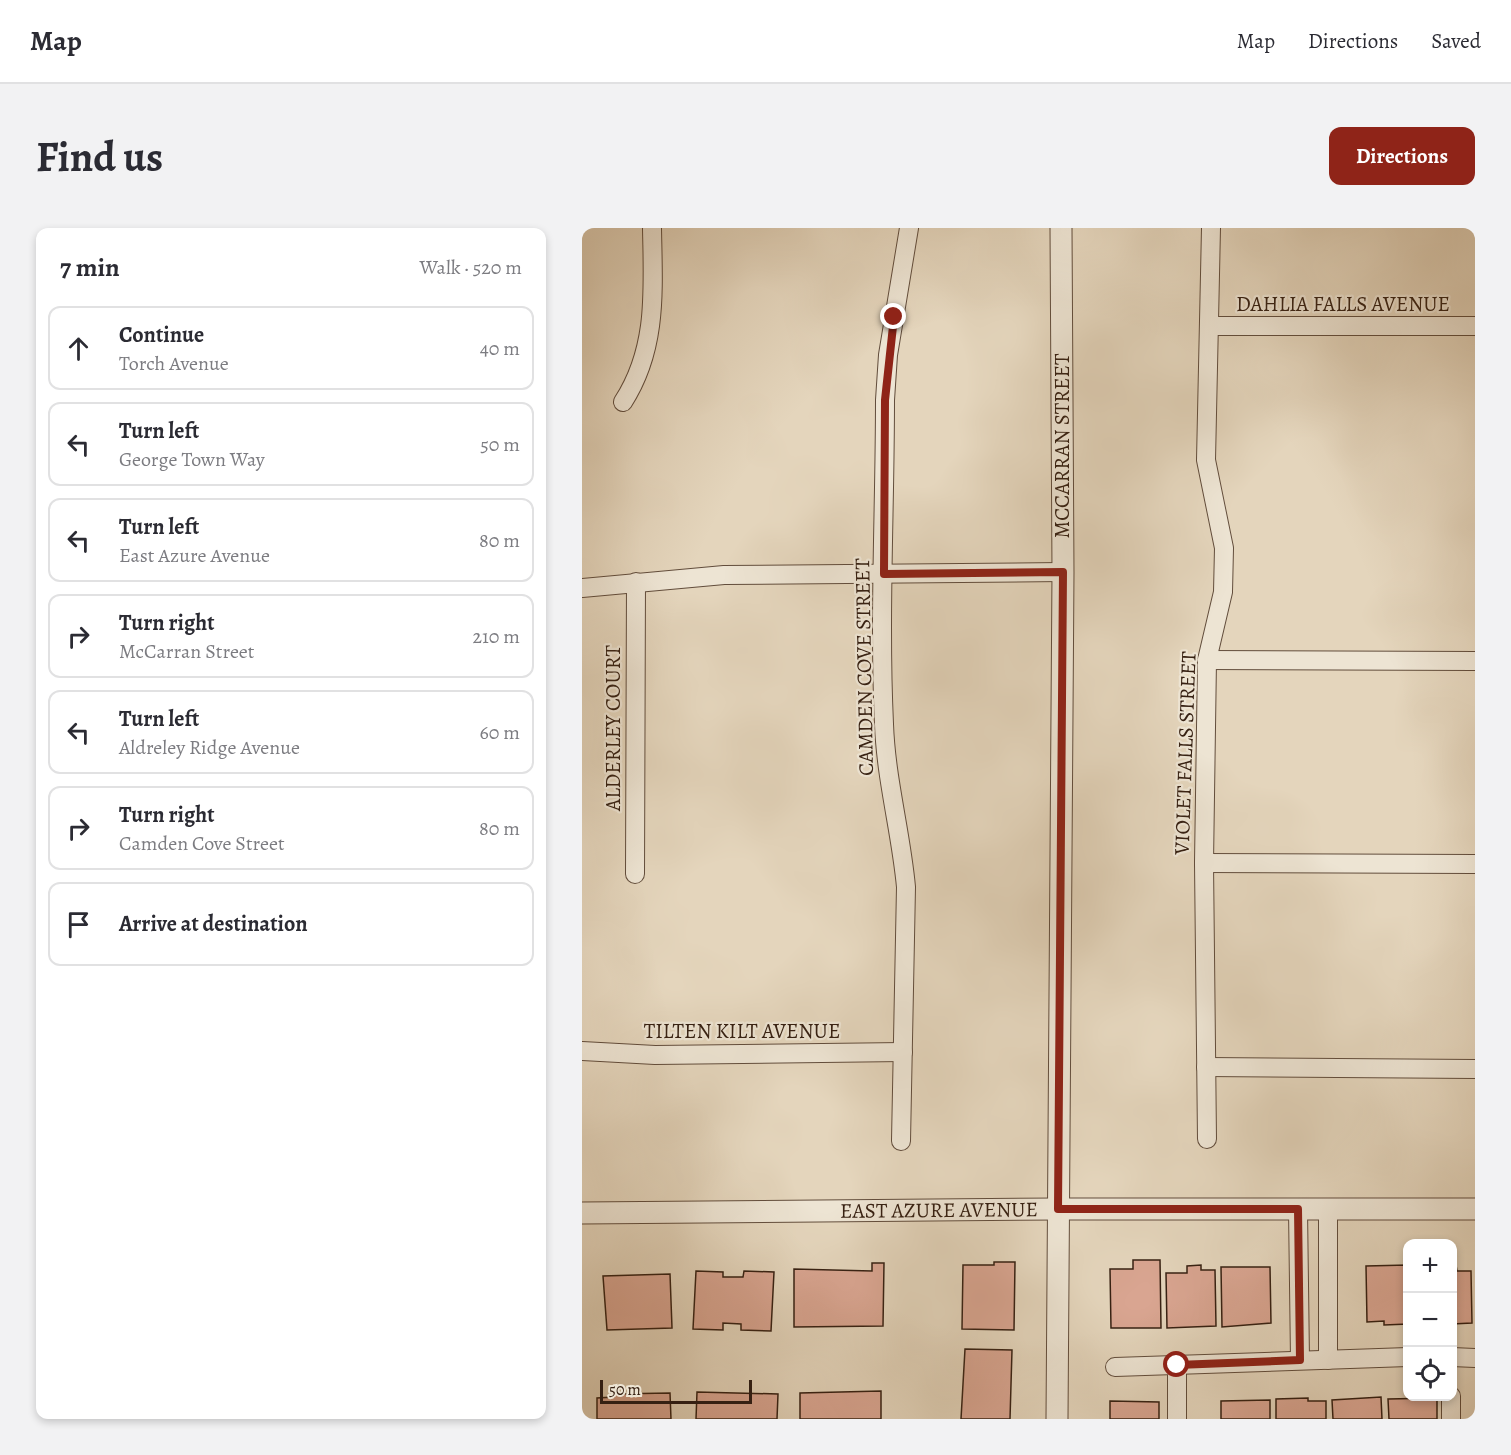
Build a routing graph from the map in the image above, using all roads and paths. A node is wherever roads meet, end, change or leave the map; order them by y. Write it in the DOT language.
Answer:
graph roads {
  1 [pos="652,228"];
  2 [pos="909,228"];
  3 [pos="1061,228"];
  4 [pos="1211,228"];
  5 [pos="1210,326"];
  6 [pos="1475,326"];
  7 [pos="623,402"];
  8 [pos="1063,572"];
  9 [pos="884,574"];
  10 [pos="636,582"];
  11 [pos="582,588"];
  12 [pos="1207,660"];
  13 [pos="1475,661"];
  14 [pos="1204,863"];
  15 [pos="1475,864"];
  16 [pos="635,874"];
  17 [pos="582,1051"];
  18 [pos="903,1052"];
  19 [pos="1206,1067"];
  20 [pos="1475,1069"];
  21 [pos="1208,1138"];
  22 [pos="902,1141"];
  23 [pos="1058,1209"];
  24 [pos="1298,1209"];
  25 [pos="1328,1209"];
  26 [pos="1475,1209"];
  27 [pos="582,1214"];
  28 [pos="1403,1357"];
  29 [pos="1457,1357"];
  30 [pos="1475,1358"];
  31 [pos="1300,1360"];
  32 [pos="1328,1360"];
  33 [pos="1177,1365"];
  34 [pos="1115,1367"];
  35 [pos="1451,1401"];
  36 [pos="1056,1419"];
  37 [pos="1177,1419"];
  38 [pos="1451,1419"];
  1 -- 7 [label="street"];
  2 -- 9 [label="street, CAMDEN COVE STREET"];
  3 -- 8 [label="street, MCCARRAN STREET"];
  4 -- 5 [label="street, VIOLET FALLS STREET"];
  5 -- 6 [label="street, DAHLIA FALLS AVENUE"];
  5 -- 12 [label="street, VIOLET FALLS STREET"];
  8 -- 9 [label="street"];
  8 -- 23 [label="street, MCCARRAN STREET"];
  9 -- 10 [label="street"];
  9 -- 18 [label="street, CAMDEN COVE STREET"];
  10 -- 11 [label="street"];
  10 -- 16 [label="street, ALDERLEY COURT"];
  12 -- 13 [label="street"];
  12 -- 14 [label="street, VIOLET FALLS STREET"];
  14 -- 15 [label="street"];
  14 -- 19 [label="street, VIOLET FALLS STREET"];
  17 -- 18 [label="street, TILTEN KILT AVENUE"];
  18 -- 22 [label="street, CAMDEN COVE STREET"];
  19 -- 20 [label="street"];
  19 -- 21 [label="street, VIOLET FALLS STREET"];
  23 -- 24 [label="street, EAST AZURE AVENUE"];
  23 -- 27 [label="street, EAST AZURE AVENUE"];
  23 -- 36 [label="street, MCCARRAN STREET"];
  24 -- 25 [label="street, EAST AZURE AVENUE"];
  24 -- 31 [label="street"];
  25 -- 26 [label="street, EAST AZURE AVENUE"];
  25 -- 32 [label="street"];
  28 -- 32 [label="street"];
  29 -- 30 [label="street"];
  31 -- 32 [label="street"];
  31 -- 33 [label="street"];
  33 -- 34 [label="street"];
  33 -- 37 [label="street"];
  35 -- 38 [label="street"];
}
